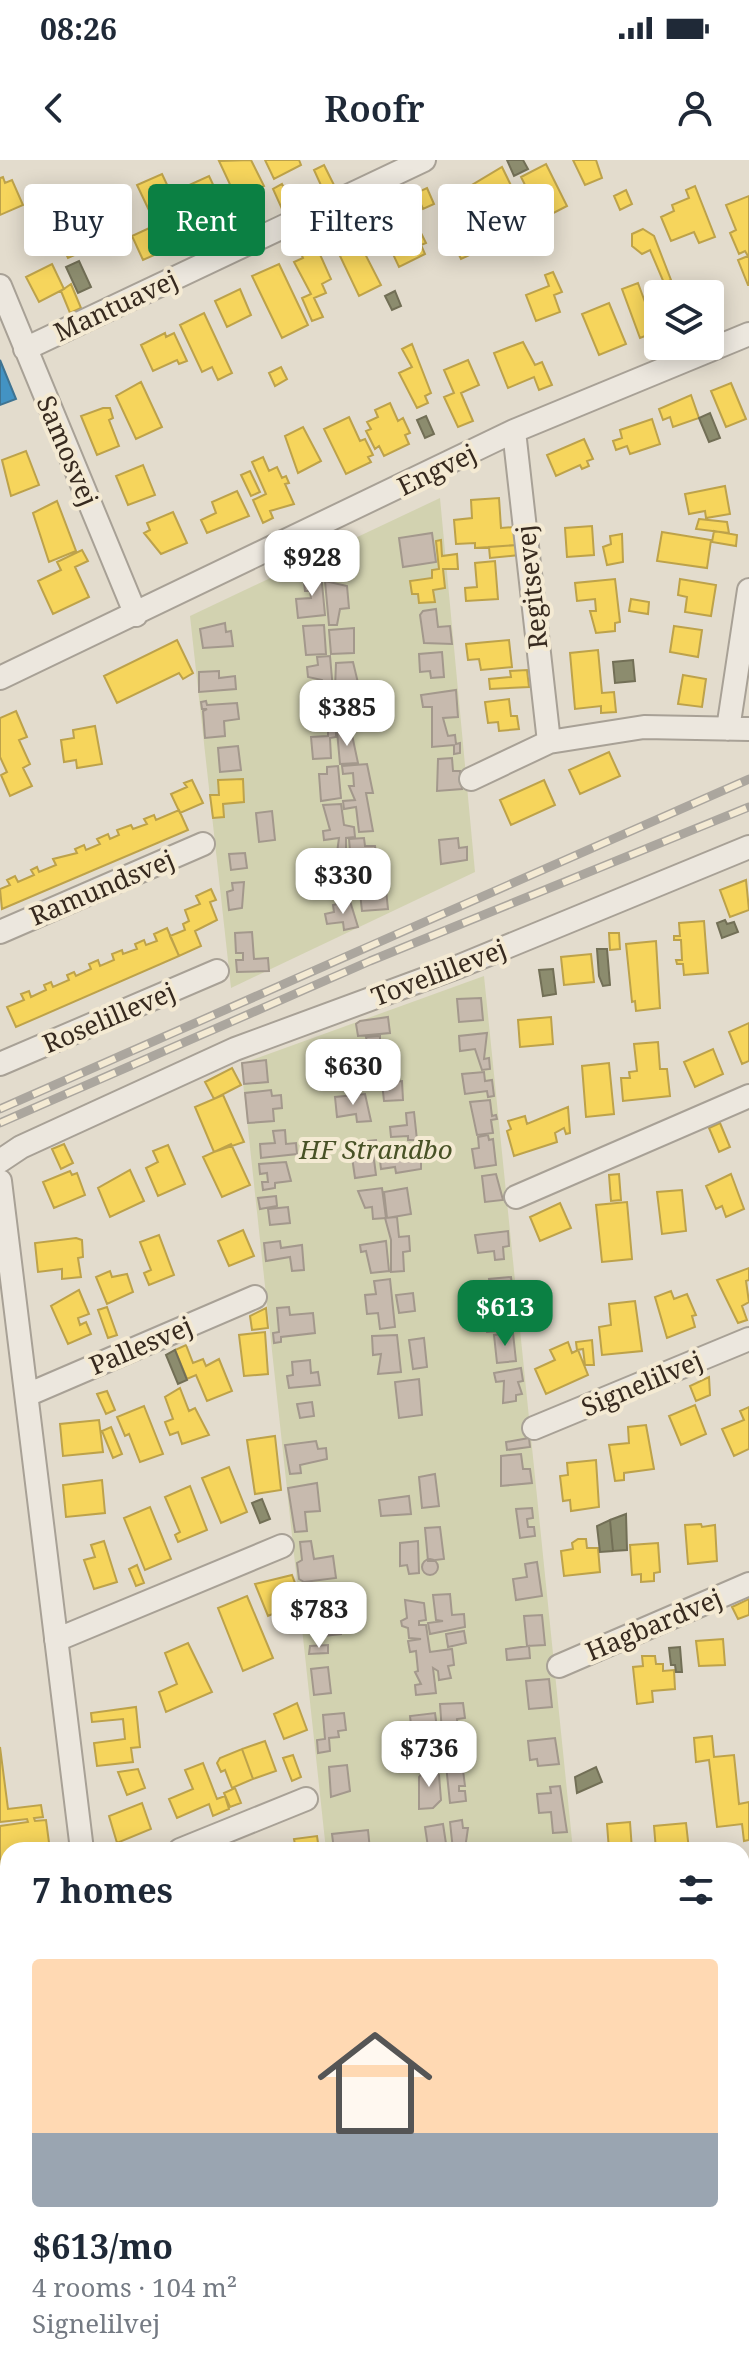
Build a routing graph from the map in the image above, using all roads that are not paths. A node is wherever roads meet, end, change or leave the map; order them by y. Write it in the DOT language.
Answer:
graph roads {
  1 [pos="424,160"];
  2 [pos="0,286"];
  3 [pos="749,334"];
  4 [pos="25,349"];
  5 [pos="514,431"];
  6 [pos="749,590"];
  7 [pos="136,615"];
  8 [pos="0,678"];
  9 [pos="738,729"];
  10 [pos="549,742"];
  11 [pos="471,779"];
  12 [pos="203,844"];
  13 [pos="749,847"];
  14 [pos="0,932"];
  15 [pos="217,971"];
  16 [pos="0,1064"];
  17 [pos="749,1096"];
  18 [pos="0,1161"];
  19 [pos="0,1181"];
  20 [pos="516,1197"];
  21 [pos="255,1297"];
  22 [pos="749,1339"];
  23 [pos="27,1395"];
  24 [pos="534,1428"];
  25 [pos="282,1546"];
  26 [pos="749,1584"];
  27 [pos="56,1640"];
  28 [pos="559,1666"];
  29 [pos="306,1799"];
  30 [pos="81,1842"];
  31 [pos="200,1842"];
  1 -- 4 [label="street, Mantuavej"];
  2 -- 4 [label="street, Samosvej"];
  3 -- 5 [label="street, Engvej"];
  4 -- 7 [label="street, Samosvej"];
  5 -- 7 [label="street, Engvej"];
  5 -- 10 [label="street, Regitsevej"];
  6 -- 9 [label="street"];
  7 -- 8 [label="street, Engvej"];
  9 -- 10 [label="street"];
  10 -- 11 [label="street"];
  12 -- 14 [label="street, Ramundsvej"];
  13 -- 18 [label="street, Tovelillevej"];
  15 -- 16 [label="street, Roselillevej"];
  17 -- 20 [label="street"];
  19 -- 23 [label="street"];
  21 -- 23 [label="street, Pallesvej"];
  22 -- 24 [label="street, Signelilvej"];
  23 -- 27 [label="street"];
  25 -- 27 [label="street"];
  26 -- 28 [label="street, Hagbardvej"];
  27 -- 30 [label="street"];
  29 -- 31 [label="street"];
}
